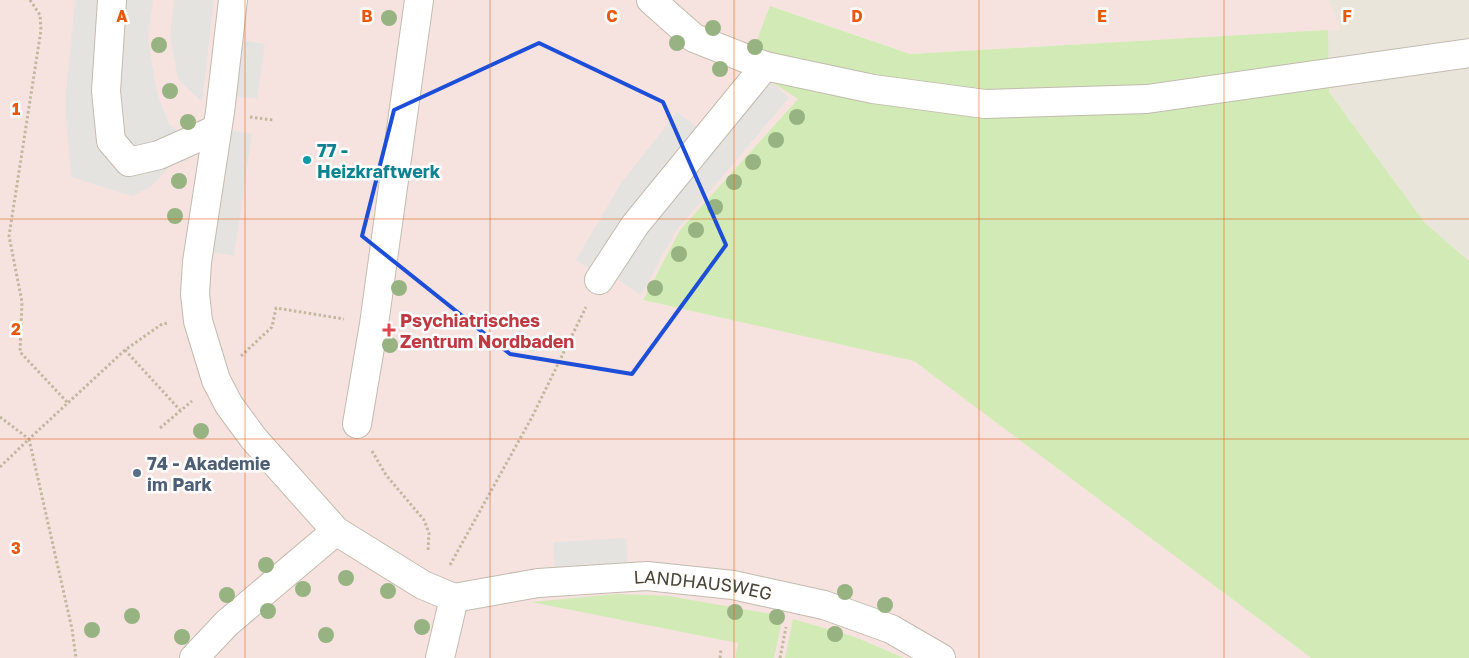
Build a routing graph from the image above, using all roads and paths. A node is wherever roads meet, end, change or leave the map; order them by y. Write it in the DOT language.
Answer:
graph roads {
  1 [pos="30,0"];
  2 [pos="112,0"];
  3 [pos="233,0"];
  4 [pos="420,0"];
  5 [pos="651,0"];
  6 [pos="1469,53"];
  7 [pos="765,66"];
  8 [pos="248,116"];
  9 [pos="272,120"];
  10 [pos="217,129"];
  11 [pos="599,280"];
  12 [pos="321,316"];
  13 [pos="198,321"];
  14 [pos="125,350"];
  15 [pos="216,380"];
  16 [pos="67,402"];
  17 [pos="180,410"];
  18 [pos="0,417"];
  19 [pos="357,424"];
  20 [pos="160,428"];
  21 [pos="29,439"];
  22 [pos="0,467"];
  23 [pos="336,531"];
  24 [pos="423,585"];
  25 [pos="454,598"];
  26 [pos="721,650"];
  27 [pos="76,658"];
  28 [pos="194,658"];
  29 [pos="440,658"];
  30 [pos="720,658"];
  31 [pos="941,658"];
  1 -- 16 [label="path"];
  2 -- 10 [label="lane"];
  3 -- 10 [label="lane"];
  4 -- 19 [label="lane"];
  5 -- 7 [label="lane"];
  6 -- 7 [label="lane"];
  7 -- 11 [label="lane"];
  8 -- 9 [label="path"];
  10 -- 13 [label="lane"];
  11 -- 25 [label="path"];
  12 -- 15 [label="path"];
  13 -- 14 [label="path"];
  13 -- 15 [label="lane"];
  14 -- 16 [label="path"];
  14 -- 17 [label="path"];
  15 -- 17 [label="path"];
  15 -- 23 [label="lane"];
  16 -- 21 [label="path"];
  17 -- 20 [label="path"];
  18 -- 21 [label="path"];
  19 -- 24 [label="path"];
  21 -- 22 [label="path"];
  21 -- 27 [label="path"];
  23 -- 24 [label="lane"];
  23 -- 28 [label="lane"];
  24 -- 25 [label="lane"];
  25 -- 29 [label="lane"];
  25 -- 31 [label="lane, LANDHAUSWEG"];
  26 -- 30 [label="path"];
}
